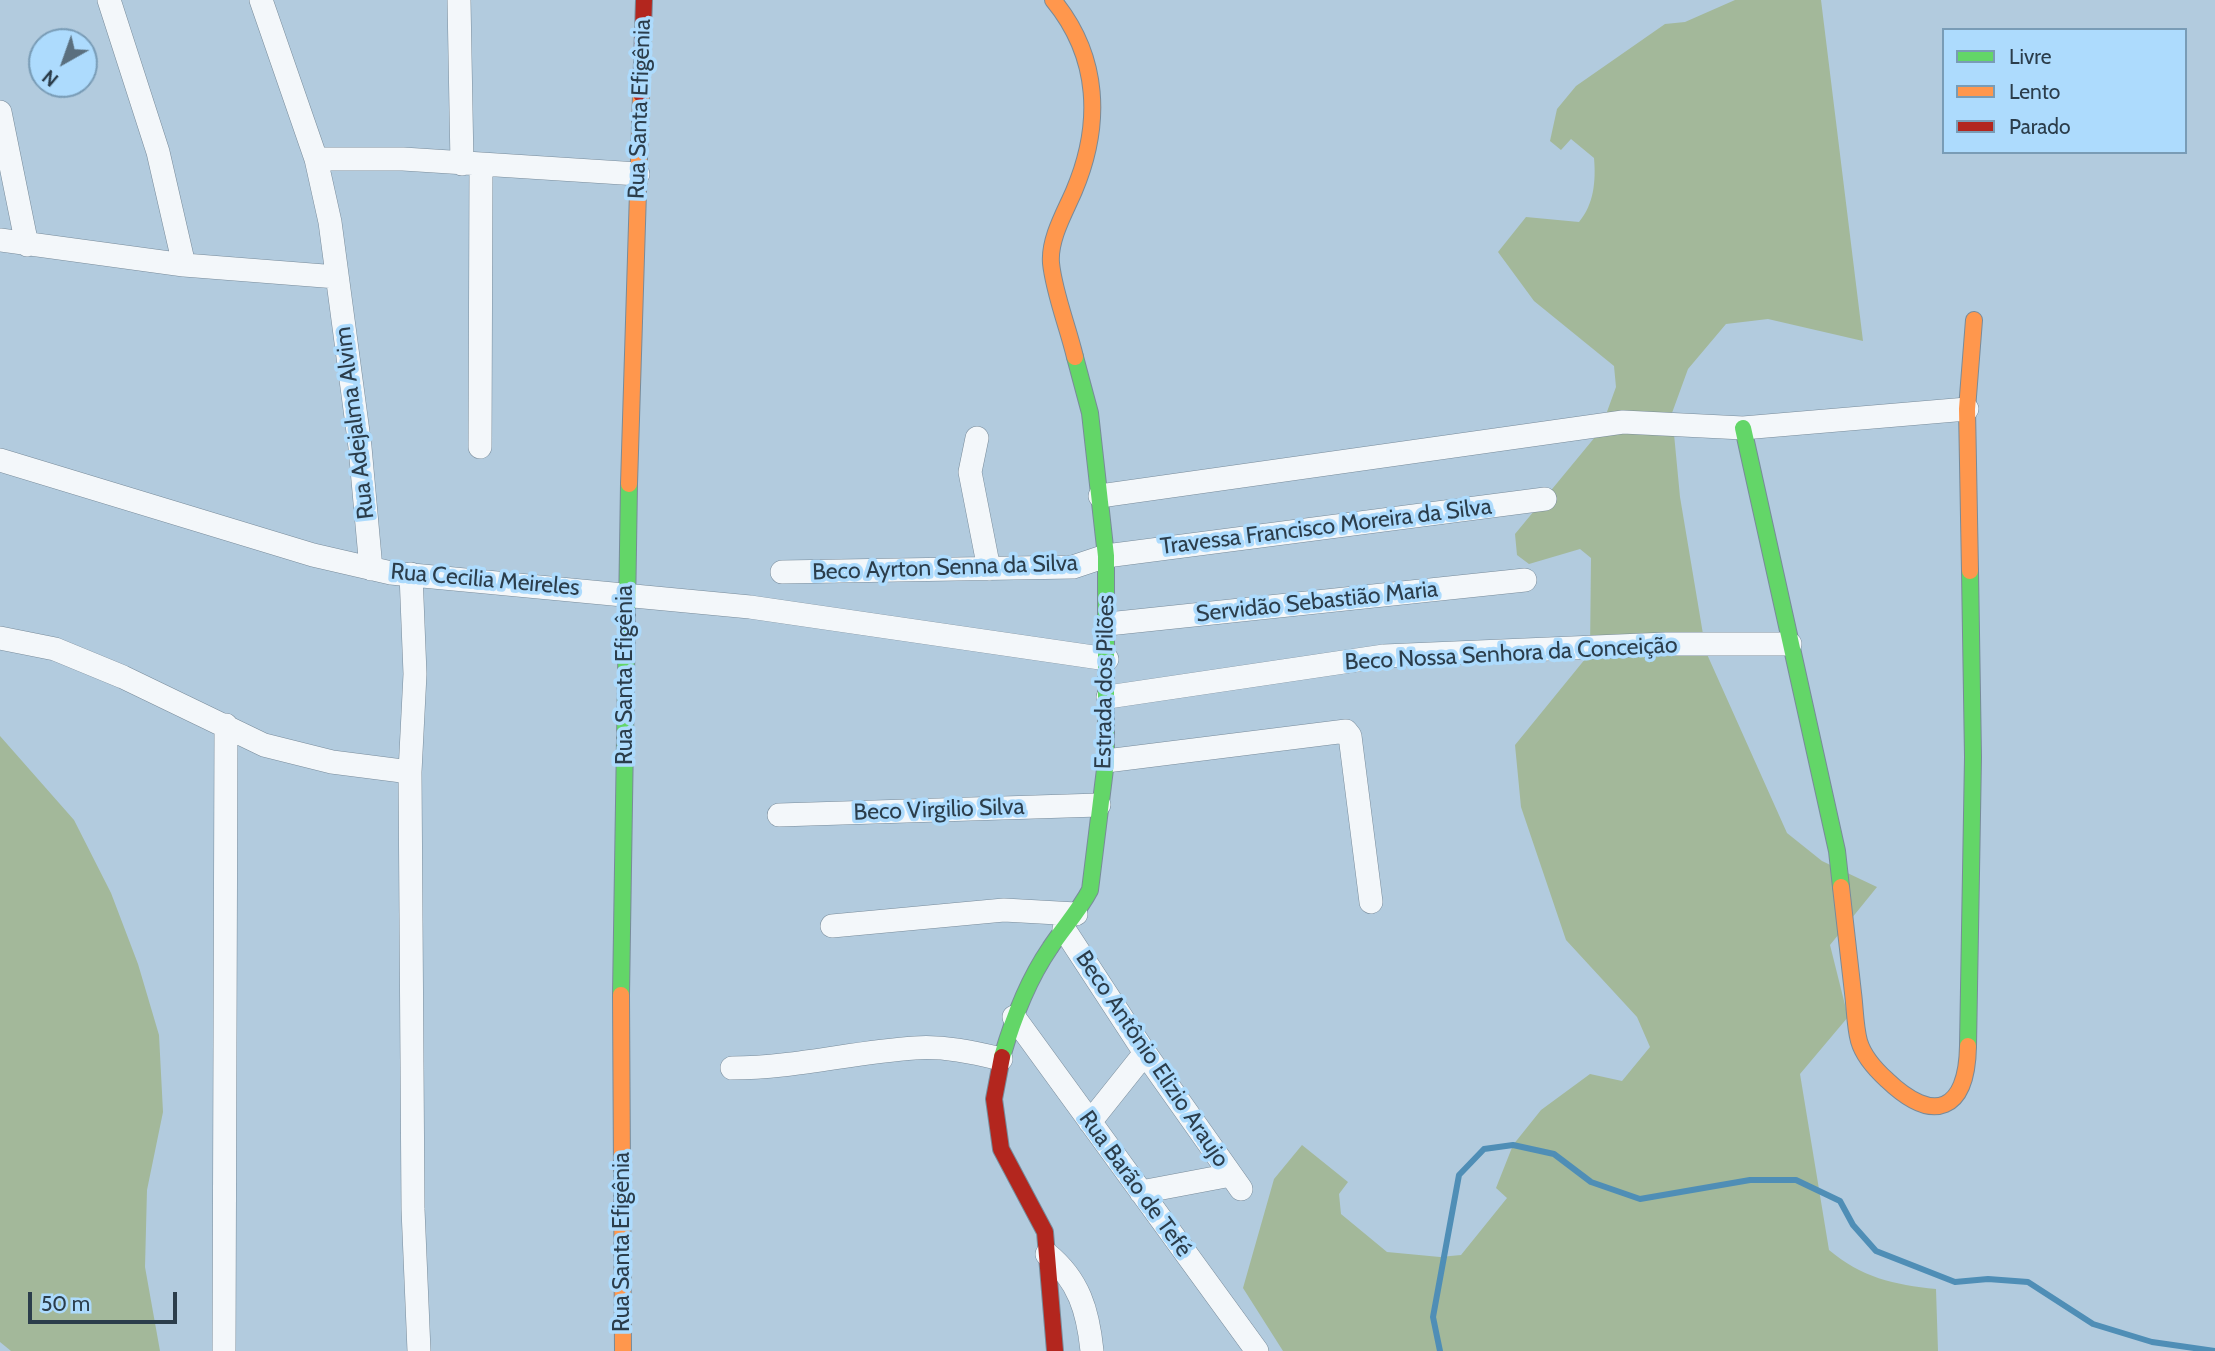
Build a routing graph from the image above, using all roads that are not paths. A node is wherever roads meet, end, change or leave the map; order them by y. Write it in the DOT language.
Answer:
graph roads {
  1 [pos="109,0"];
  2 [pos="261,0"];
  3 [pos="459,0"];
  4 [pos="644,0"];
  5 [pos="1053,0"];
  6 [pos="0,112"];
  7 [pos="316,159"];
  8 [pos="471,164"];
  9 [pos="638,174"];
  10 [pos="0,240"];
  11 [pos="27,245"];
  12 [pos="184,265"];
  13 [pos="337,277"];
  14 [pos="1974,320"];
  15 [pos="1967,409"];
  16 [pos="1743,428"];
  17 [pos="977,438"];
  18 [pos="480,447"];
  19 [pos="0,460"];
  20 [pos="1100,496"];
  21 [pos="1545,499"];
  22 [pos="1106,556"];
  23 [pos="371,569"];
  24 [pos="989,569"];
  25 [pos="782,572"];
  26 [pos="411,574"];
  27 [pos="1525,580"];
  28 [pos="625,594"];
  29 [pos="1108,624"];
  30 [pos="0,638"];
  31 [pos="1790,644"];
  32 [pos="1107,659"];
  33 [pos="1108,697"];
  34 [pos="226,725"];
  35 [pos="1106,761"];
  36 [pos="410,772"];
  37 [pos="1099,805"];
  38 [pos="779,815"];
  39 [pos="1371,902"];
  40 [pos="1070,921"];
  41 [pos="832,926"];
  42 [pos="1014,1017"];
  43 [pos="1145,1053"];
  44 [pos="1001,1059"];
  45 [pos="732,1068"];
  46 [pos="1090,1122"];
  47 [pos="1140,1192"];
  48 [pos="1046,1254"];
  49 [pos="224,1351"];
  50 [pos="419,1351"];
  51 [pos="623,1351"];
  52 [pos="1055,1351"];
  53 [pos="1092,1351"];
  54 [pos="1257,1351"];
  1 -- 12 [label="street"];
  2 -- 7 [label="street, Rua Adejalma Alvim"];
  3 -- 8 [label="street"];
  4 -- 9 [label="street, Rua Santa Efigênia"];
  5 -- 20 [label="street, Estrada dos Pilões"];
  6 -- 11 [label="street"];
  7 -- 8 [label="street"];
  7 -- 13 [label="street, Rua Adejalma Alvim"];
  8 -- 9 [label="street"];
  8 -- 18 [label="street"];
  9 -- 28 [label="street, Rua Santa Efigênia"];
  10 -- 11 [label="street"];
  11 -- 12 [label="street"];
  12 -- 13 [label="street"];
  13 -- 23 [label="street, Rua Adejalma Alvim"];
  14 -- 15 [label="street"];
  15 -- 16 [label="street"];
  15 -- 31 [label="street"];
  16 -- 20 [label="street"];
  16 -- 31 [label="street"];
  17 -- 24 [label="street"];
  19 -- 23 [label="street, Rua Cecilia Meireles"];
  20 -- 22 [label="street, Estrada dos Pilões"];
  21 -- 22 [label="street, Travessa Francisco Moreira da Silva"];
  22 -- 24 [label="street, Beco Ayrton Senna da Silva"];
  22 -- 29 [label="street, Estrada dos Pilões"];
  23 -- 26 [label="street, Rua Cecilia Meireles"];
  24 -- 25 [label="street, Beco Ayrton Senna da Silva"];
  26 -- 28 [label="street, Rua Cecilia Meireles"];
  26 -- 36 [label="street"];
  27 -- 29 [label="street, Servidão Sebastião Maria"];
  28 -- 32 [label="street, Rua Cecilia Meireles"];
  28 -- 51 [label="street, Rua Santa Efigênia"];
  29 -- 32 [label="street, Estrada dos Pilões"];
  30 -- 34 [label="street"];
  31 -- 33 [label="street, Beco Nossa Senhora da Conceição"];
  32 -- 33 [label="street, Estrada dos Pilões"];
  33 -- 35 [label="street, Estrada dos Pilões"];
  34 -- 36 [label="street"];
  34 -- 49 [label="street"];
  35 -- 37 [label="street, Estrada dos Pilões"];
  35 -- 39 [label="street"];
  36 -- 50 [label="street"];
  37 -- 38 [label="street, Beco Virgilio Silva"];
  37 -- 40 [label="street, Estrada dos Pilões"];
  40 -- 41 [label="street"];
  40 -- 42 [label="street, Estrada dos Pilões"];
  40 -- 43 [label="street, Beco Antônio Elizio Araujo"];
  42 -- 44 [label="street, Estrada dos Pilões"];
  42 -- 46 [label="street, Rua Barão de Tefé"];
  43 -- 46 [label="street"];
  43 -- 47 [label="street, Beco Antônio Elizio Araujo"];
  44 -- 45 [label="street"];
  44 -- 48 [label="street, Estrada dos Pilões"];
  46 -- 47 [label="street, Rua Barão de Tefé"];
  47 -- 54 [label="street, Rua Barão de Tefé"];
  48 -- 52 [label="street, Estrada dos Pilões"];
  48 -- 53 [label="street"];
}
